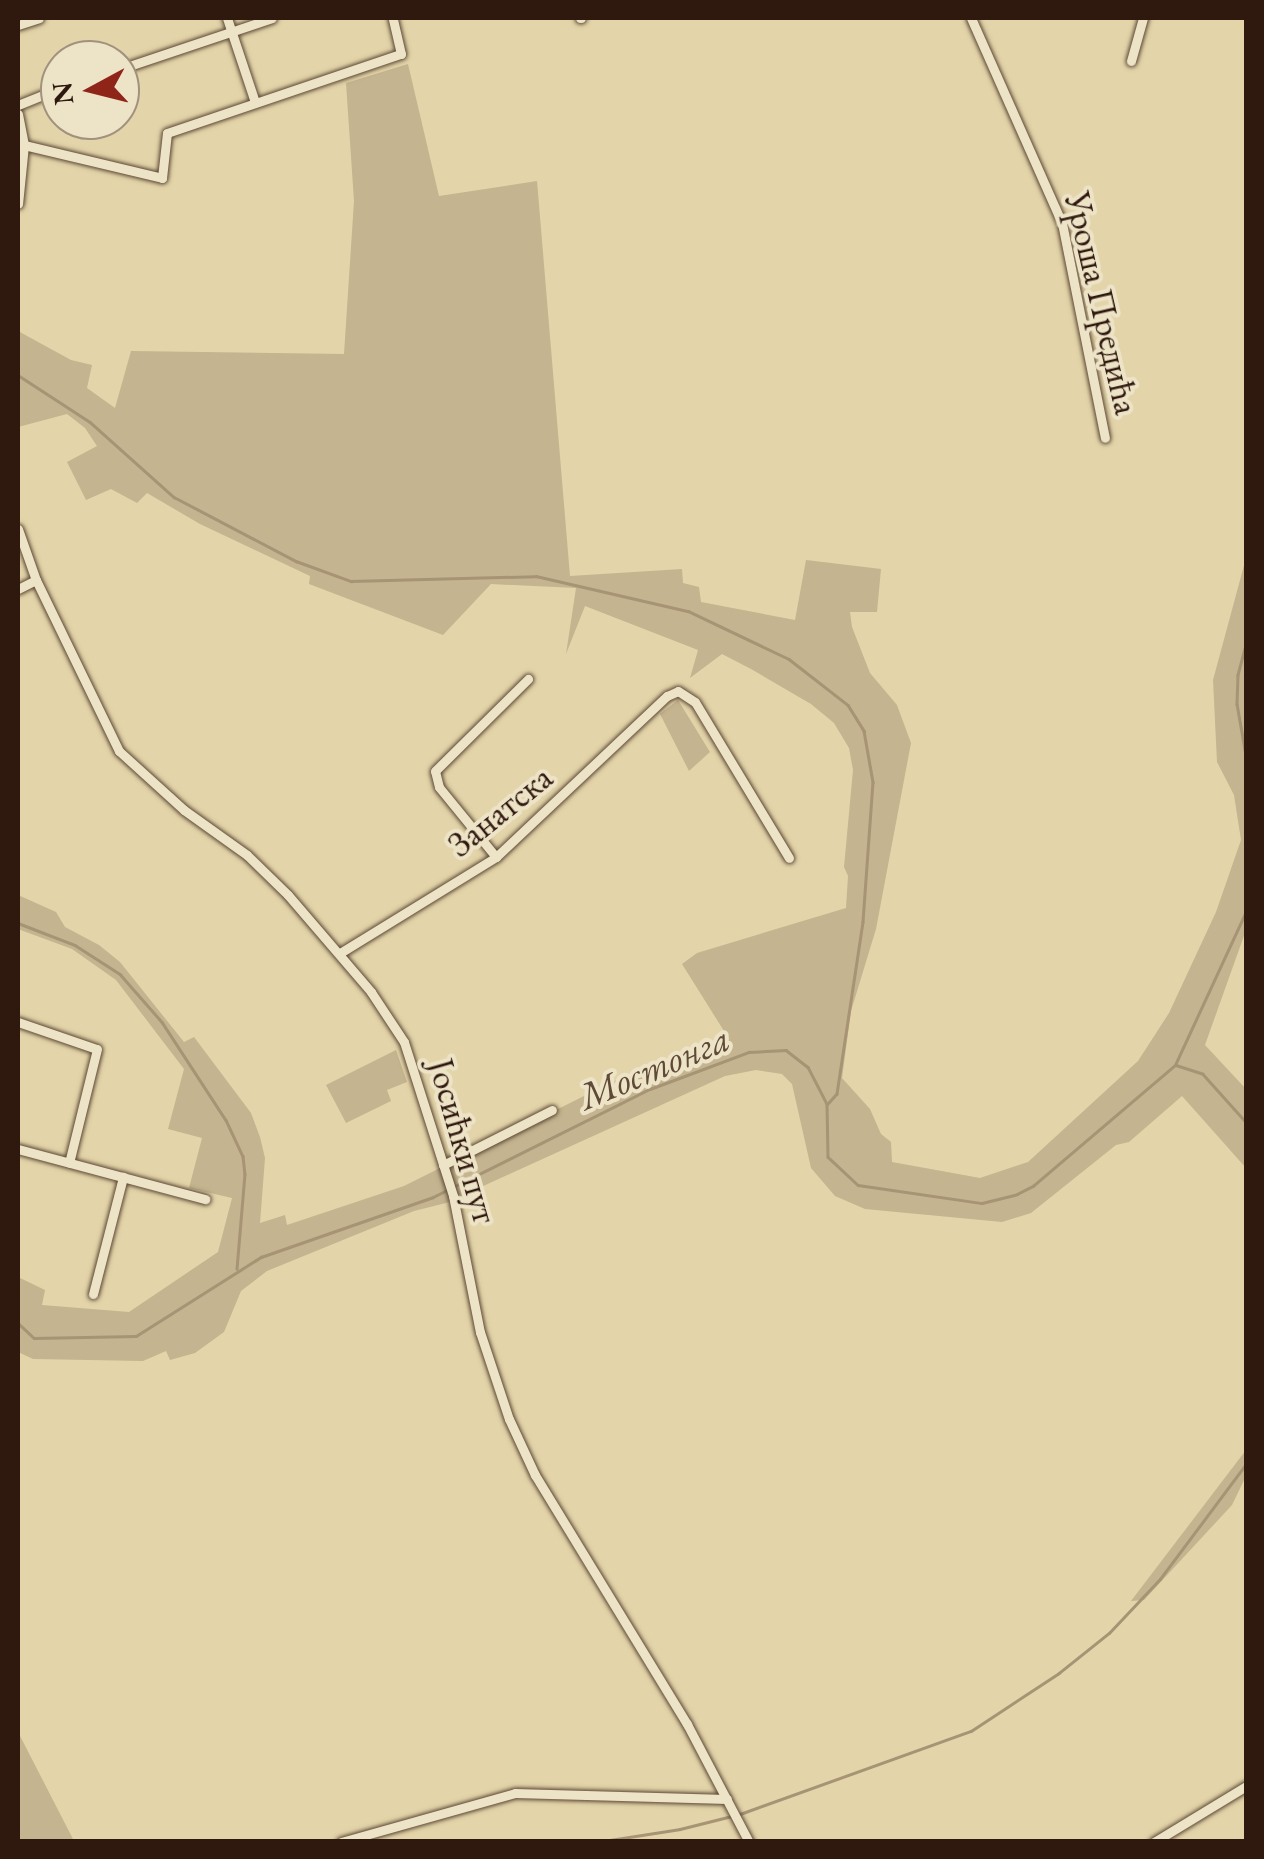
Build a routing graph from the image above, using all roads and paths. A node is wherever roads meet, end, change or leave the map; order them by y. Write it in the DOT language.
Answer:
graph roads {
  1 [pos="39,18"];
  2 [pos="227,18"];
  3 [pos="272,18"];
  4 [pos="393,18"];
  5 [pos="971,18"];
  6 [pos="1143,18"];
  7 [pos="18,25"];
  8 [pos="232,31"];
  9 [pos="1131,61"];
  10 [pos="140,62"];
  11 [pos="255,102"];
  12 [pos="18,114"];
  13 [pos="24,145"];
  14 [pos="18,204"];
  15 [pos="1105,438"];
  16 [pos="18,529"];
  17 [pos="36,580"];
  18 [pos="18,589"];
  19 [pos="528,679"];
  20 [pos="496,857"];
  21 [pos="789,858"];
  22 [pos="340,953"];
  23 [pos="18,1022"];
  24 [pos="552,1110"];
  25 [pos="18,1149"];
  26 [pos="69,1163"];
  27 [pos="444,1168"];
  28 [pos="123,1176"];
  29 [pos="205,1199"];
  30 [pos="93,1294"];
  31 [pos="1246,1786"];
  32 [pos="729,1802"];
  33 [pos="341,1842"];
  34 [pos="750,1842"];
  35 [pos="1154,1842"];
  1 -- 7 [label="street"];
  2 -- 8 [label="street"];
  3 -- 8 [label="street"];
  4 -- 11 [label="street"];
  5 -- 15 [label="street, Уроша Предића"];
  6 -- 9 [label="street"];
  8 -- 10 [label="street"];
  8 -- 11 [label="street"];
  11 -- 13 [label="street"];
  12 -- 13 [label="street"];
  13 -- 14 [label="street"];
  16 -- 17 [label="street, Јосићки пут"];
  17 -- 18 [label="street"];
  17 -- 22 [label="street, Јосићки пут"];
  19 -- 20 [label="street"];
  20 -- 21 [label="street, Занатска"];
  20 -- 22 [label="street, Занатска"];
  22 -- 27 [label="street, Јосићки пут"];
  23 -- 26 [label="street"];
  24 -- 27 [label="street"];
  25 -- 26 [label="street"];
  26 -- 28 [label="street"];
  27 -- 32 [label="street, Јосићки пут"];
  28 -- 29 [label="street"];
  28 -- 30 [label="street"];
  31 -- 35 [label="street"];
  32 -- 33 [label="street"];
  32 -- 34 [label="street, Јосићки пут"];
}
